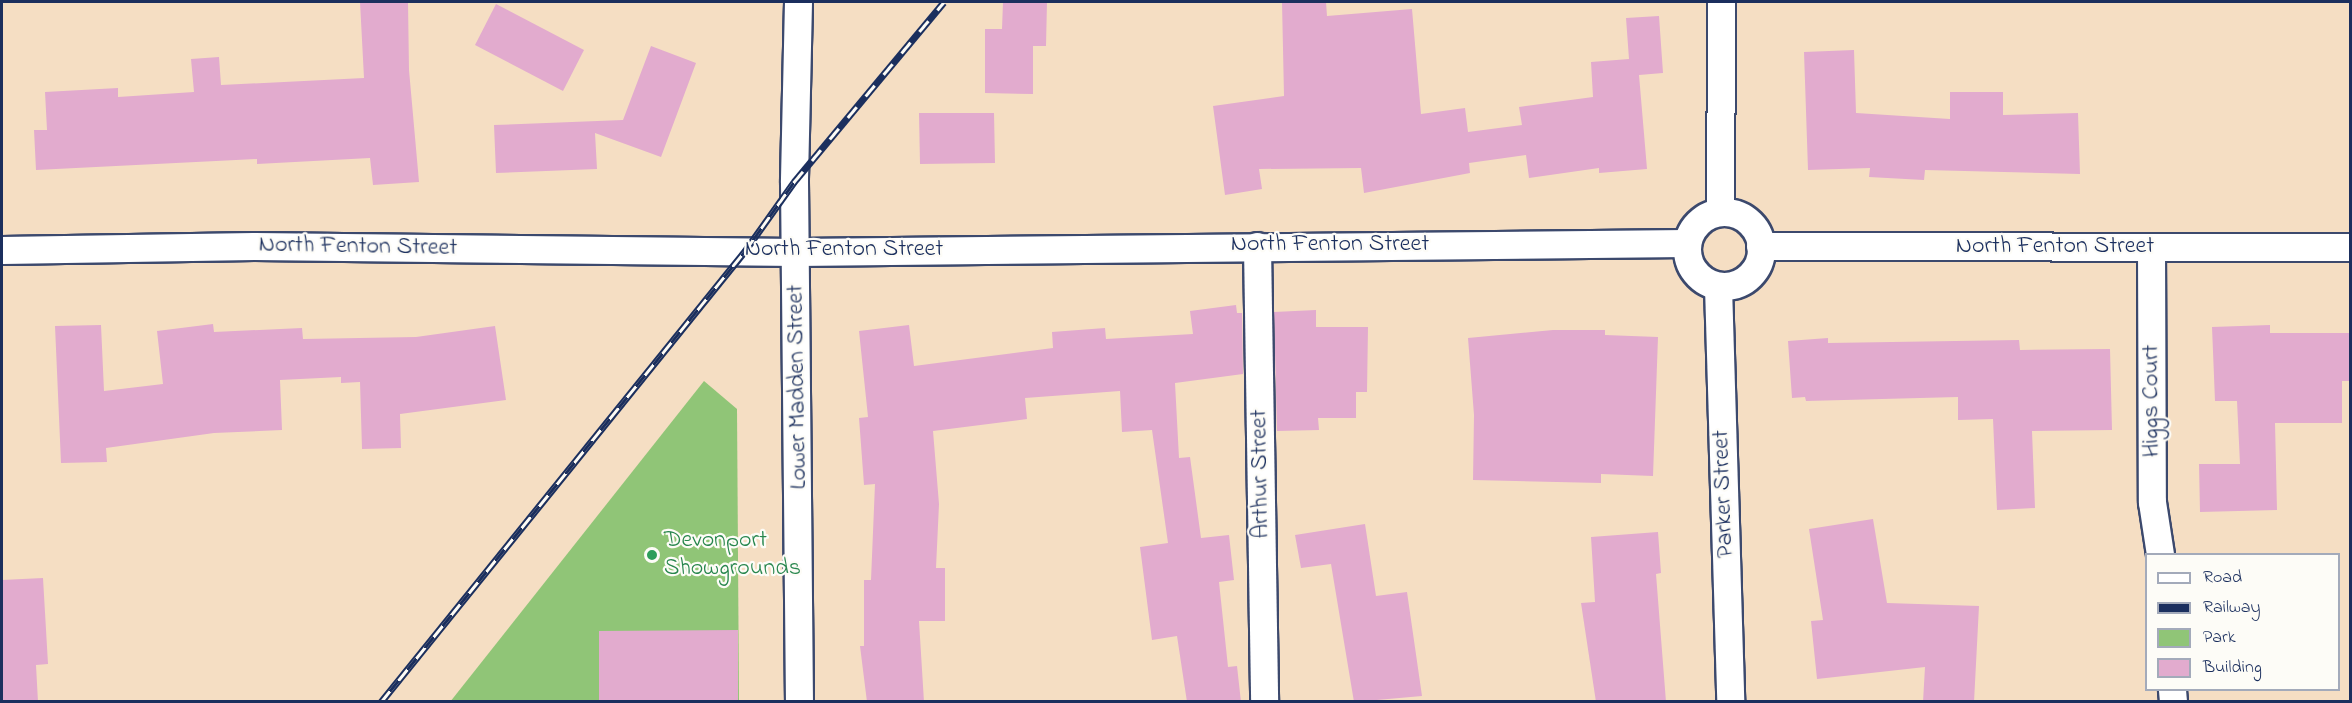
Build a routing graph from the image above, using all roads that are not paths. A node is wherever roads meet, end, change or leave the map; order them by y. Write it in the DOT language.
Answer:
graph roads {
  1 [pos="798,2"];
  2 [pos="1721,2"];
  3 [pos="1720,212"];
  4 [pos="1687,243"];
  5 [pos="1257,246"];
  6 [pos="1761,246"];
  7 [pos="2151,247"];
  8 [pos="2350,247"];
  9 [pos="2,249"];
  10 [pos="796,252"];
  11 [pos="1718,286"];
  12 [pos="2160,553"];
  13 [pos="799,702"];
  14 [pos="1264,702"];
  15 [pos="1730,702"];
  1 -- 10 [label="street, Lower Madden Street"];
  2 -- 3 [label="street"];
  3 -- 4 [label="street"];
  3 -- 6 [label="street"];
  4 -- 5 [label="street, North Fenton Street"];
  4 -- 11 [label="street"];
  5 -- 10 [label="street, North Fenton Street"];
  5 -- 14 [label="street, Arthur Street"];
  6 -- 7 [label="street, North Fenton Street"];
  6 -- 11 [label="street"];
  7 -- 8 [label="street, North Fenton Street"];
  7 -- 12 [label="street, Higgs Court"];
  9 -- 10 [label="street, North Fenton Street"];
  10 -- 13 [label="street, Lower Madden Street"];
  11 -- 15 [label="street, Parker Street"];
}
